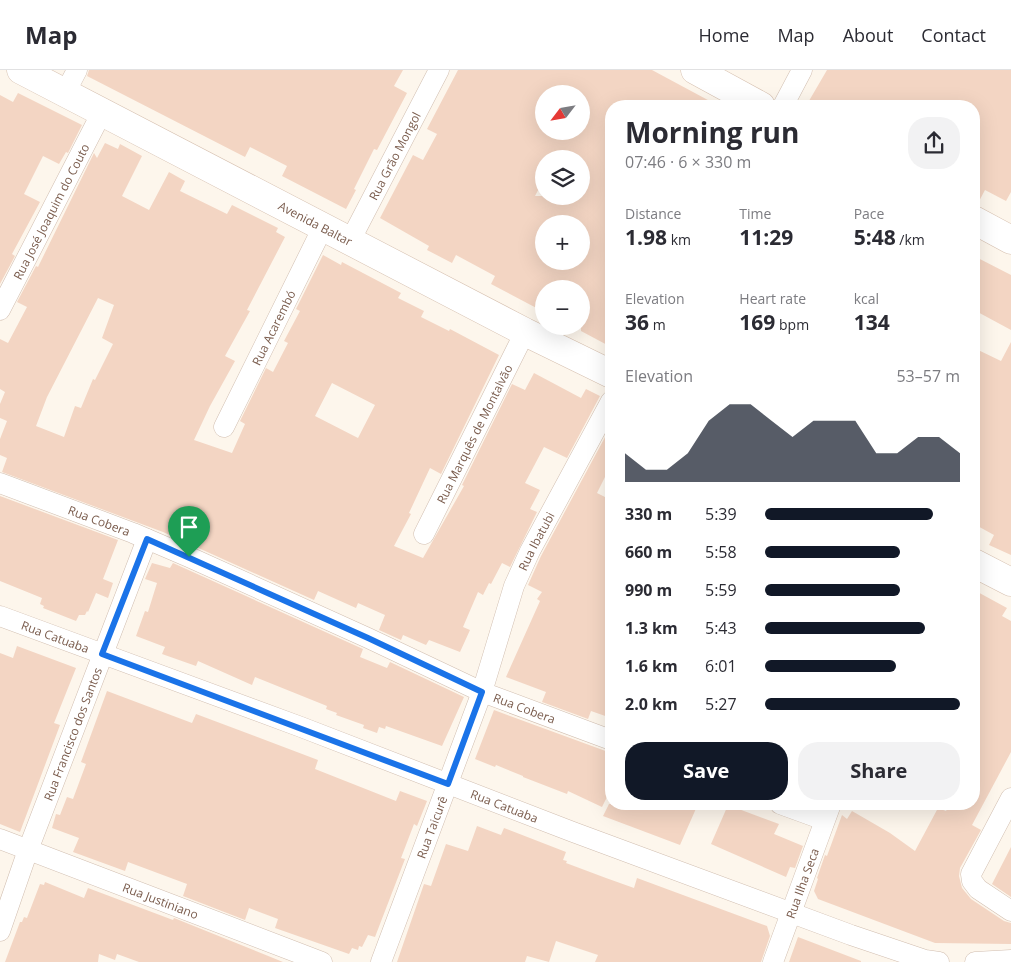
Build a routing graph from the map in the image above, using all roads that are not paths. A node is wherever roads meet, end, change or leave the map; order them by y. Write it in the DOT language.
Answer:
graph roads {
  1 [pos="21,70"];
  2 [pos="439,70"];
  3 [pos="694,70"];
  4 [pos="802,70"];
  5 [pos="71,81"];
  6 [pos="750,100"];
  7 [pos="786,100"];
  8 [pos="102,112"];
  9 [pos="980,223"];
  10 [pos="323,227"];
  11 [pos="1011,240"];
  12 [pos="350,241"];
  13 [pos="0,310"];
  14 [pos="525,332"];
  15 [pos="605,371"];
  16 [pos="605,412"];
  17 [pos="224,427"];
  18 [pos="0,483"];
  19 [pos="424,534"];
  20 [pos="147,539"];
  21 [pos="980,566"];
  22 [pos="1011,582"];
  23 [pos="0,616"];
  24 [pos="102,654"];
  25 [pos="482,692"];
  26 [pos="605,738"];
  27 [pos="448,784"];
  28 [pos="1011,798"];
  29 [pos="828,812"];
  30 [pos="0,839"];
  31 [pos="28,850"];
  32 [pos="1011,911"];
  33 [pos="791,912"];
  34 [pos="0,931"];
  35 [pos="1011,960"];
  36 [pos="931,961"];
  37 [pos="322,962"];
  38 [pos="381,962"];
  39 [pos="773,962"];
  40 [pos="975,962"];
  1 -- 5 [label="street, Avenida Baltar"];
  2 -- 12 [label="street, Rua Grão Mongol"];
  3 -- 6 [label="street"];
  4 -- 7 [label="street"];
  5 -- 8 [label="street, Avenida Baltar"];
  8 -- 10 [label="street, Avenida Baltar"];
  8 -- 13 [label="street, Rua José Joaquim do Couto"];
  9 -- 11 [label="street"];
  10 -- 12 [label="street, Avenida Baltar"];
  10 -- 17 [label="street, Rua Acarembó"];
  12 -- 14 [label="street, Avenida Baltar"];
  14 -- 15 [label="street, Avenida Baltar"];
  14 -- 19 [label="street, Rua Marquês de Montalvão"];
  16 -- 25 [label="street, Rua Ibatubi"];
  18 -- 20 [label="street, Rua Cobera"];
  20 -- 24 [label="street, Rua Francisco dos Santos"];
  20 -- 25 [label="street, Rua Cobera"];
  21 -- 22 [label="street"];
  23 -- 24 [label="street, Rua Catuaba"];
  24 -- 27 [label="street, Rua Catuaba"];
  24 -- 31 [label="street, Rua Francisco dos Santos"];
  25 -- 26 [label="street, Rua Cobera"];
  25 -- 27 [label="street, Rua Taicurê"];
  27 -- 33 [label="street, Rua Catuaba"];
  27 -- 38 [label="street, Rua Taicurê"];
  28 -- 32 [label="street"];
  29 -- 33 [label="street, Rua Ilha Seca"];
  30 -- 31 [label="street, Rua Justiniano"];
  31 -- 34 [label="street, Rua Francisco dos Santos"];
  31 -- 37 [label="street, Rua Justiniano"];
  33 -- 36 [label="street, Rua Catuaba"];
  33 -- 39 [label="street, Rua Ilha Seca"];
  35 -- 40 [label="street"];
}
